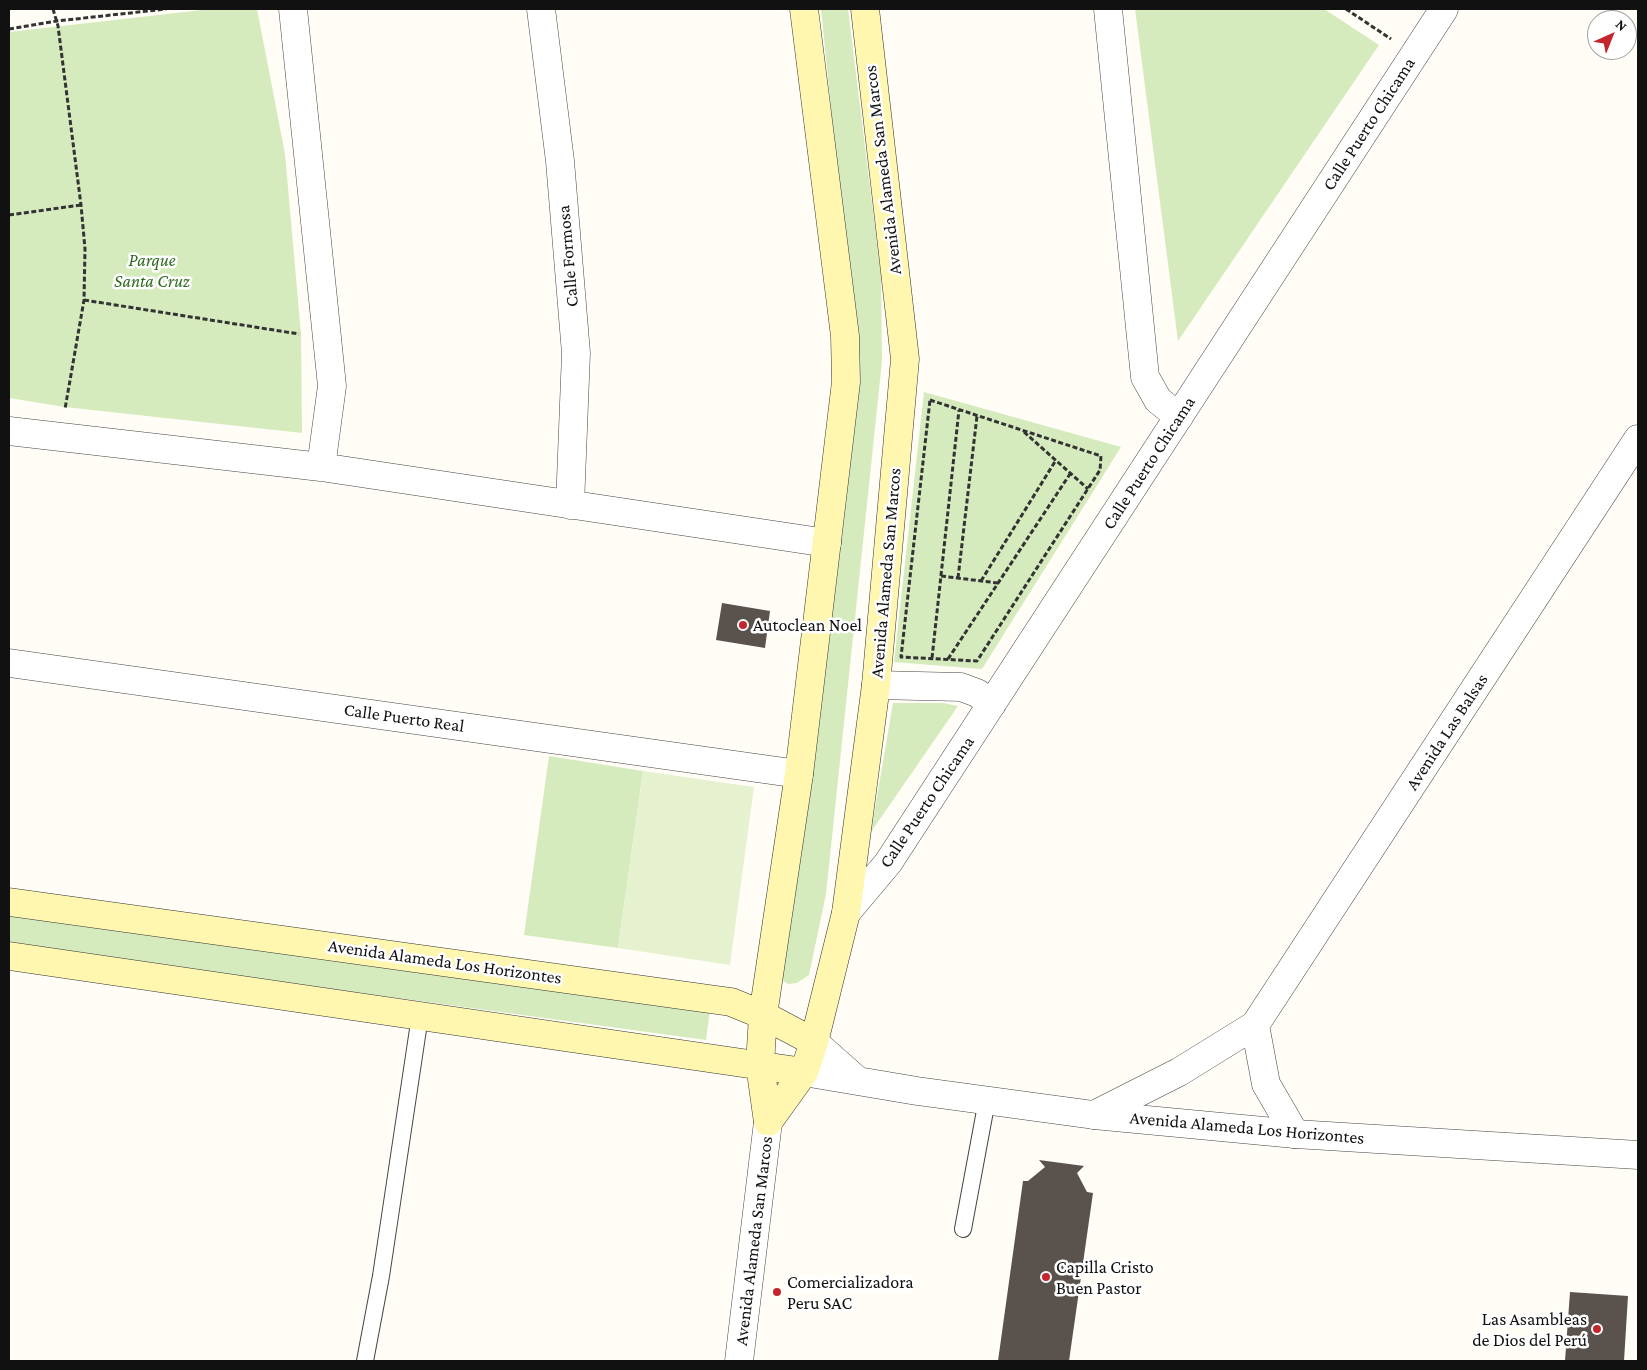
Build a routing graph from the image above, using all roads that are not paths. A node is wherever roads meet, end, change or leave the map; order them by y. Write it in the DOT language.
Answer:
graph roads {
  1 [pos="293,9"];
  2 [pos="541,9"];
  3 [pos="804,9"];
  4 [pos="865,9"];
  5 [pos="1108,9"];
  6 [pos="1444,9"];
  7 [pos="1179,417"];
  8 [pos="9,431"];
  9 [pos="1638,439"];
  10 [pos="321,467"];
  11 [pos="570,505"];
  12 [pos="827,543"];
  13 [pos="9,663"];
  14 [pos="876,685"];
  15 [pos="992,704"];
  16 [pos="799,774"];
  17 [pos="9,902"];
  18 [pos="846,913"];
  19 [pos="9,956"];
  20 [pos="763,1015"];
  21 [pos="420,1016"];
  22 [pos="1255,1025"];
  23 [pos="814,1042"];
  24 [pos="760,1065"];
  25 [pos="804,1072"];
  26 [pos="858,1081"];
  27 [pos="987,1100"];
  28 [pos="1094,1115"];
  29 [pos="768,1122"];
  30 [pos="1295,1134"];
  31 [pos="1638,1155"];
  32 [pos="963,1230"];
  33 [pos="365,1361"];
  34 [pos="739,1361"];
  1 -- 10 [label="street"];
  2 -- 11 [label="street, Calle Formosa"];
  3 -- 12 [label="main road, Avenida Alameda San Marcos"];
  4 -- 14 [label="main road, Avenida Alameda San Marcos"];
  5 -- 7 [label="street"];
  6 -- 7 [label="street, Calle Puerto Chicama"];
  7 -- 15 [label="street, Calle Puerto Chicama"];
  8 -- 10 [label="street"];
  9 -- 22 [label="street, Avenida Las Balsas"];
  10 -- 11 [label="street"];
  11 -- 12 [label="street"];
  12 -- 16 [label="main road, Avenida Alameda San Marcos"];
  13 -- 16 [label="street, Calle Puerto Real"];
  14 -- 15 [label="street"];
  14 -- 18 [label="main road, Avenida Alameda San Marcos"];
  15 -- 18 [label="street, Calle Puerto Chicama"];
  16 -- 20 [label="main road, Avenida Alameda San Marcos"];
  17 -- 20 [label="main road, Avenida Alameda Los Horizontes"];
  18 -- 23 [label="main road, Avenida Alameda San Marcos"];
  19 -- 21 [label="main road, Avenida Alameda Los Horizontes"];
  20 -- 23 [label="main road, Avenida Alameda Los Horizontes"];
  20 -- 24 [label="main road, Avenida Alameda San Marcos"];
  21 -- 24 [label="main road, Avenida Alameda Los Horizontes"];
  21 -- 33 [label="lane"];
  22 -- 28 [label="street, Avenida Las Balsas"];
  22 -- 30 [label="street"];
  23 -- 25 [label="main road, Avenida Alameda San Marcos"];
  23 -- 26 [label="street, Avenida Alameda Los Horizontes"];
  24 -- 25 [label="main road, Avenida Alameda Los Horizontes"];
  24 -- 29 [label="main road, Avenida Alameda San Marcos"];
  25 -- 26 [label="street, Avenida Alameda Los Horizontes"];
  25 -- 29 [label="main road, Avenida Alameda San Marcos"];
  26 -- 27 [label="street, Avenida Alameda Los Horizontes"];
  27 -- 28 [label="street, Avenida Alameda Los Horizontes"];
  27 -- 32 [label="lane"];
  28 -- 30 [label="street, Avenida Alameda Los Horizontes"];
  29 -- 34 [label="street, Avenida Alameda San Marcos"];
  30 -- 31 [label="street, Avenida Alameda Los Horizontes"];
}
